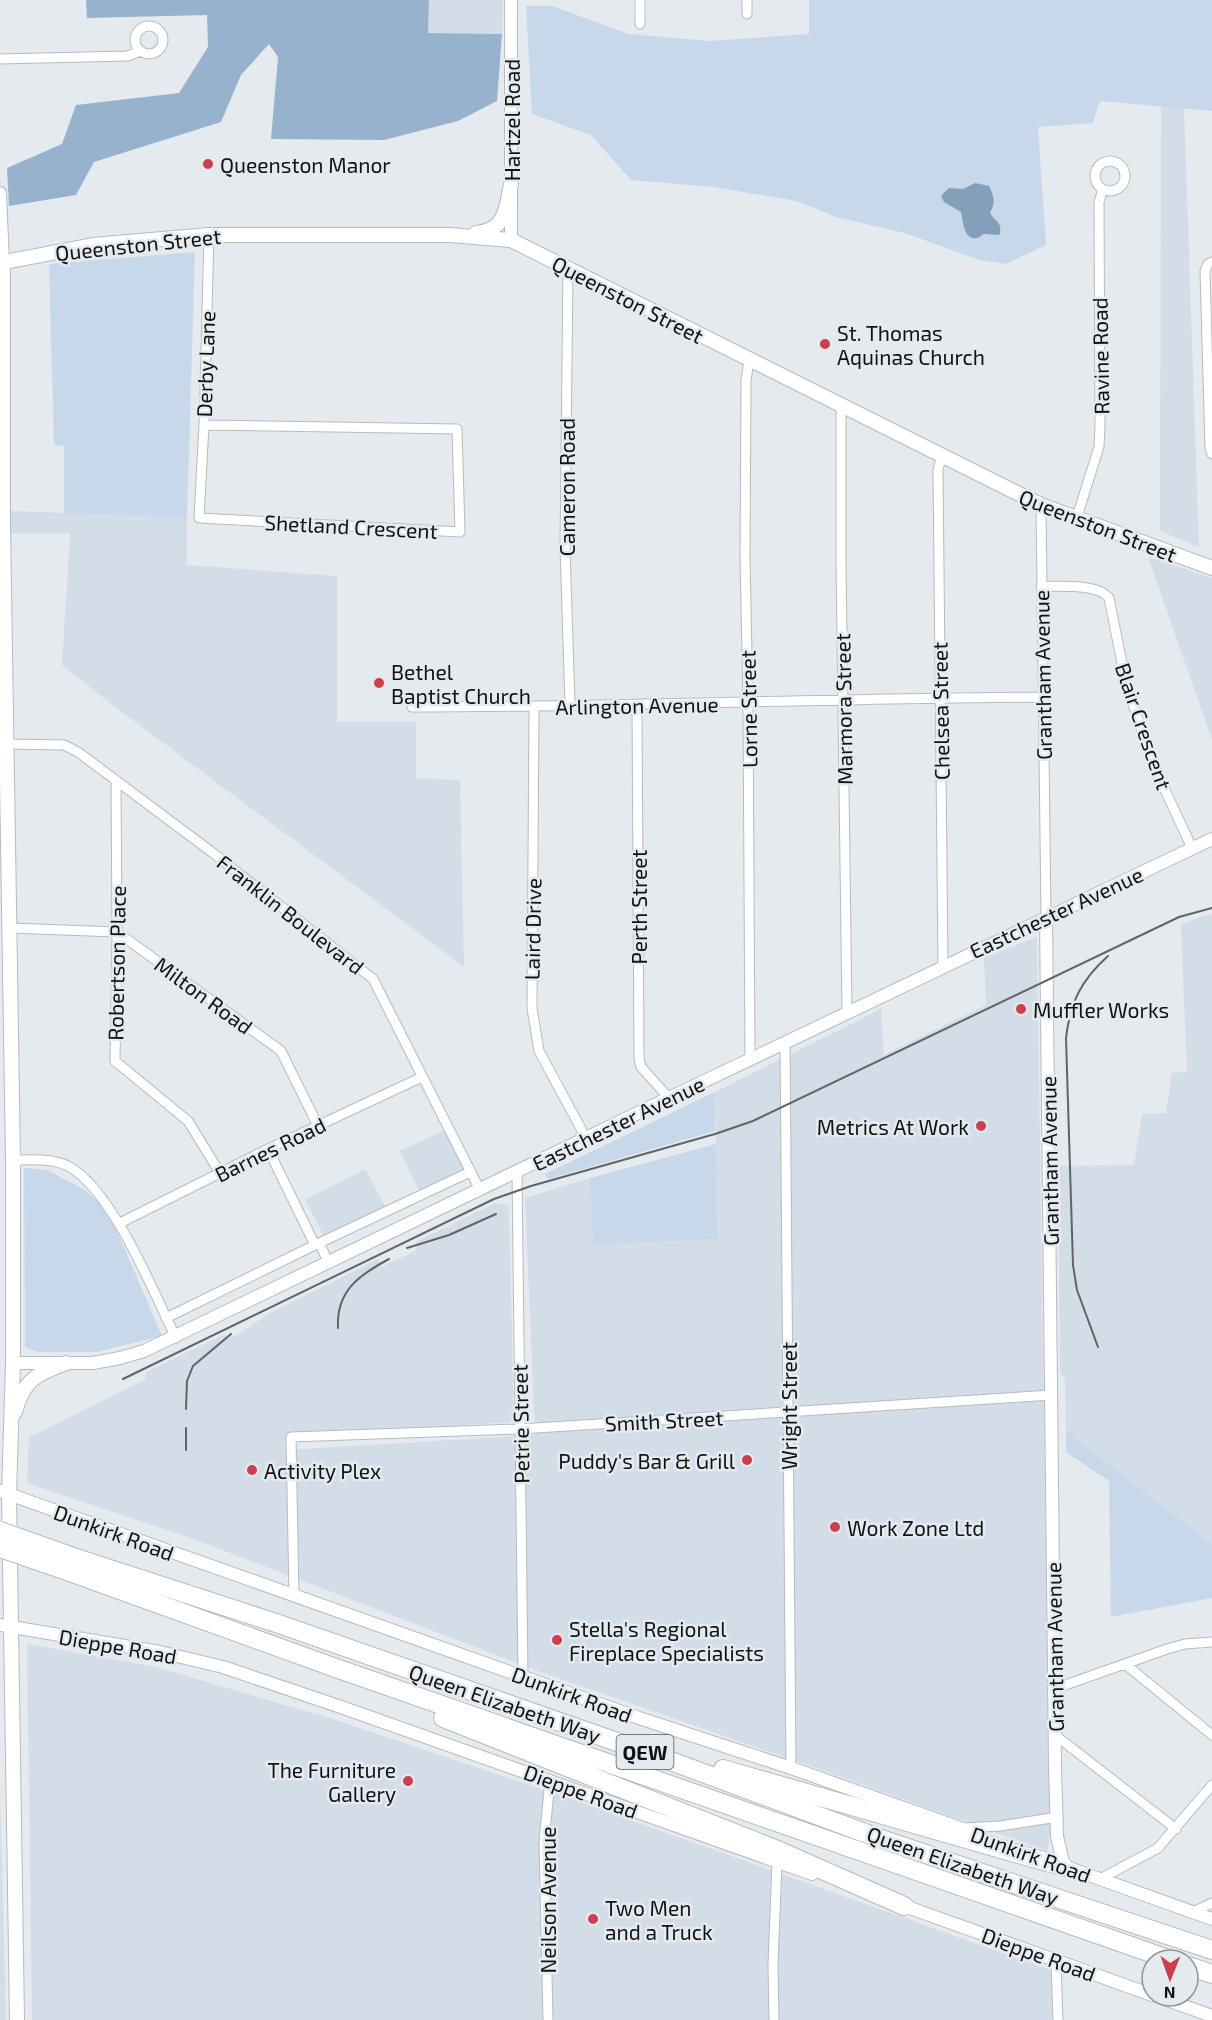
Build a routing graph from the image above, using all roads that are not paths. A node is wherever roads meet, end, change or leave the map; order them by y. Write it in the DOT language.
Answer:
graph roads {
  1 [pos="511,0"];
  2 [pos="640,0"];
  3 [pos="747,0"];
  4 [pos="747,14"];
  5 [pos="640,24"];
  6 [pos="140,51"];
  7 [pos="0,59"];
  8 [pos="511,184"];
  9 [pos="1103,189"];
  10 [pos="0,193"];
  11 [pos="209,235"];
  12 [pos="450,236"];
  13 [pos="510,240"];
  14 [pos="1212,262"];
  15 [pos="1,263"];
  16 [pos="568,269"];
  17 [pos="749,360"];
  18 [pos="1210,367"];
  19 [pos="841,406"];
  20 [pos="204,425"];
  21 [pos="1212,454"];
  22 [pos="942,456"];
  23 [pos="200,493"];
  24 [pos="1041,505"];
  25 [pos="1076,520"];
  26 [pos="1,524"];
  27 [pos="1212,568"];
  28 [pos="1041,586"];
  29 [pos="1042,697"];
  30 [pos="940,698"];
  31 [pos="843,699"];
  32 [pos="748,703"];
  33 [pos="570,705"];
  34 [pos="637,705"];
  35 [pos="412,707"];
  36 [pos="534,707"];
  37 [pos="7,744"];
  38 [pos="116,781"];
  39 [pos="1212,839"];
  40 [pos="1192,848"];
  41 [pos="1046,917"];
  42 [pos="9,928"];
  43 [pos="117,932"];
  44 [pos="943,966"];
  45 [pos="848,1012"];
  46 [pos="785,1043"];
  47 [pos="750,1059"];
  48 [pos="422,1077"];
  49 [pos="669,1098"];
  50 [pos="318,1126"];
  51 [pos="586,1138"];
  52 [pos="268,1149"];
  53 [pos="13,1160"];
  54 [pos="470,1172"];
  55 [pos="517,1172"];
  56 [pos="220,1173"];
  57 [pos="480,1190"];
  58 [pos="120,1223"];
  59 [pos="317,1244"];
  60 [pos="328,1261"];
  61 [pos="166,1318"];
  62 [pos="176,1338"];
  63 [pos="12,1363"];
  64 [pos="66,1363"];
  65 [pos="1052,1395"];
  66 [pos="787,1413"];
  67 [pos="520,1429"];
  68 [pos="10,1435"];
  69 [pos="4,1493"];
  70 [pos="0,1531"];
  71 [pos="0,1548"];
  72 [pos="73,1565"];
  73 [pos="294,1596"];
  74 [pos="6,1626"];
  75 [pos="1212,1642"];
  76 [pos="1125,1664"];
  77 [pos="333,1667"];
  78 [pos="523,1676"];
  79 [pos="1054,1689"];
  80 [pos="1055,1735"];
  81 [pos="1212,1736"];
  82 [pos="660,1757"];
  83 [pos="791,1768"];
  84 [pos="550,1780"];
  85 [pos="1212,1785"];
  86 [pos="1058,1817"];
  87 [pos="963,1828"];
  88 [pos="1176,1829"];
  89 [pos="1057,1836"];
  90 [pos="1034,1857"];
  91 [pos="777,1862"];
  92 [pos="1064,1867"];
  93 [pos="1101,1880"];
  94 [pos="1212,1903"];
  95 [pos="904,1906"];
  96 [pos="1192,1912"];
  97 [pos="1212,1919"];
  98 [pos="1140,1949"];
  99 [pos="1212,1950"];
  100 [pos="1056,1961"];
  101 [pos="1140,1990"];
  102 [pos="1190,2008"];
  103 [pos="1212,2016"];
  104 [pos="17,2020"];
  105 [pos="548,2020"];
  106 [pos="774,2020"];
  107 [pos="1058,2020"];
  1 -- 8 [label="street, Hartzel Road"];
  2 -- 5 [label="street"];
  3 -- 4 [label="street"];
  6 -- 7 [label="street"];
  8 -- 12 [label="main road"];
  8 -- 13 [label="street, Hartzel Road"];
  9 -- 25 [label="street, Ravine Road"];
  10 -- 15 [label="street"];
  11 -- 12 [label="main road, Queenston Street"];
  11 -- 15 [label="main road, Queenston Street"];
  11 -- 20 [label="street, Derby Lane"];
  12 -- 13 [label="main road, Queenston Street"];
  13 -- 16 [label="main road, Queenston Street"];
  14 -- 18 [label="street"];
  15 -- 26 [label="main road"];
  16 -- 17 [label="main road, Queenston Street"];
  16 -- 33 [label="street, Cameron Road"];
  17 -- 19 [label="main road, Queenston Street"];
  17 -- 32 [label="street, Lorne Street"];
  18 -- 21 [label="street"];
  19 -- 22 [label="main road, Queenston Street"];
  19 -- 31 [label="street, Marmora Street"];
  20 -- 23 [label="street, Derby Lane"];
  20 -- 23 [label="street, Shetland Crescent"];
  22 -- 24 [label="main road, Queenston Street"];
  22 -- 30 [label="street, Chelsea Street"];
  24 -- 25 [label="main road, Queenston Street"];
  24 -- 28 [label="street, Grantham Avenue"];
  25 -- 27 [label="main road, Queenston Street"];
  26 -- 37 [label="main road"];
  28 -- 29 [label="street, Grantham Avenue"];
  28 -- 40 [label="street, Blair Crescent"];
  29 -- 30 [label="street, Arlington Avenue"];
  29 -- 41 [label="street, Grantham Avenue"];
  30 -- 31 [label="street, Arlington Avenue"];
  30 -- 44 [label="street, Chelsea Street"];
  31 -- 32 [label="street, Arlington Avenue"];
  31 -- 45 [label="street, Marmora Street"];
  32 -- 34 [label="street, Arlington Avenue"];
  32 -- 47 [label="street, Lorne Street"];
  33 -- 34 [label="street, Arlington Avenue"];
  33 -- 36 [label="street, Arlington Avenue"];
  34 -- 49 [label="street, Perth Street"];
  35 -- 36 [label="street, Arlington Avenue"];
  36 -- 51 [label="street, Laird Drive"];
  37 -- 38 [label="street, Franklin Boulevard"];
  37 -- 42 [label="main road"];
  38 -- 43 [label="street, Robertson Place"];
  38 -- 48 [label="street, Franklin Boulevard"];
  39 -- 40 [label="street, Eastchester Avenue"];
  40 -- 41 [label="street, Eastchester Avenue"];
  41 -- 44 [label="street, Eastchester Avenue"];
  41 -- 65 [label="street, Grantham Avenue"];
  42 -- 43 [label="street"];
  42 -- 53 [label="main road"];
  43 -- 50 [label="street, Milton Road"];
  43 -- 56 [label="street, Robertson Place"];
  44 -- 45 [label="street, Eastchester Avenue"];
  45 -- 46 [label="street, Eastchester Avenue"];
  46 -- 47 [label="street, Eastchester Avenue"];
  46 -- 66 [label="street, Wright Street"];
  47 -- 49 [label="street, Eastchester Avenue"];
  48 -- 50 [label="street, Barnes Road"];
  48 -- 54 [label="street, Franklin Boulevard"];
  49 -- 51 [label="street, Eastchester Avenue"];
  50 -- 52 [label="street, Barnes Road"];
  51 -- 55 [label="street, Eastchester Avenue"];
  52 -- 56 [label="street, Barnes Road"];
  52 -- 59 [label="street"];
  53 -- 58 [label="street"];
  53 -- 63 [label="main road"];
  54 -- 57 [label="street, Franklin Boulevard"];
  54 -- 59 [label="street"];
  55 -- 57 [label="street, Eastchester Avenue"];
  55 -- 67 [label="street, Petrie Street"];
  56 -- 58 [label="street, Barnes Road"];
  57 -- 60 [label="street, Eastchester Avenue"];
  58 -- 61 [label="street"];
  59 -- 60 [label="street"];
  59 -- 61 [label="street"];
  60 -- 62 [label="street, Eastchester Avenue"];
  61 -- 62 [label="street"];
  62 -- 64 [label="street, Eastchester Avenue"];
  63 -- 64 [label="street, Eastchester Avenue"];
  63 -- 68 [label="main road"];
  64 -- 68 [label="main road"];
  65 -- 66 [label="street, Smith Street"];
  65 -- 79 [label="street, Grantham Avenue"];
  66 -- 67 [label="street, Smith Street"];
  66 -- 83 [label="street, Wright Street"];
  67 -- 73 [label="street, Smith Street"];
  67 -- 78 [label="street, Petrie Street"];
  68 -- 69 [label="main road"];
  69 -- 73 [label="street, Dunkirk Road"];
  69 -- 74 [label="main road"];
  70 -- 72 [label="highway, Queen Elizabeth Way / QEW, bridge"];
  71 -- 72 [label="highway, Queen Elizabeth Way / QEW, bridge"];
  72 -- 77 [label="highway, Queen Elizabeth Way / QEW"];
  72 -- 82 [label="highway, Queen Elizabeth Way / QEW"];
  73 -- 78 [label="street, Dunkirk Road"];
  74 -- 84 [label="street, Dieppe Road"];
  74 -- 104 [label="main road"];
  75 -- 76 [label="street"];
  76 -- 79 [label="street"];
  76 -- 81 [label="street"];
  77 -- 95 [label="highway"];
  77 -- 98 [label="highway, Queen Elizabeth Way / QEW"];
  78 -- 83 [label="street, Dunkirk Road"];
  79 -- 80 [label="street, Grantham Avenue"];
  80 -- 86 [label="street, Grantham Avenue"];
  80 -- 88 [label="street"];
  82 -- 90 [label="highway"];
  82 -- 99 [label="highway, Queen Elizabeth Way / QEW"];
  83 -- 87 [label="street, Dunkirk Road"];
  84 -- 91 [label="street, Dieppe Road"];
  84 -- 105 [label="street, Neilson Avenue"];
  85 -- 88 [label="street"];
  86 -- 87 [label="street"];
  86 -- 89 [label="street, Grantham Avenue"];
  87 -- 90 [label="street, Dunkirk Road"];
  88 -- 93 [label="street"];
  89 -- 90 [label="street"];
  89 -- 92 [label="street, Grantham Avenue"];
  90 -- 92 [label="highway"];
  91 -- 95 [label="street, Dieppe Road"];
  91 -- 106 [label="street"];
  92 -- 93 [label="street, Dunkirk Road"];
  93 -- 96 [label="street, Dunkirk Road"];
  94 -- 96 [label="street"];
  95 -- 100 [label="street, Dieppe Road"];
  96 -- 97 [label="street, Dunkirk Road"];
  100 -- 101 [label="street, Dieppe Road"];
  100 -- 107 [label="street"];
  102 -- 103 [label="street, Dieppe Road"];
}
